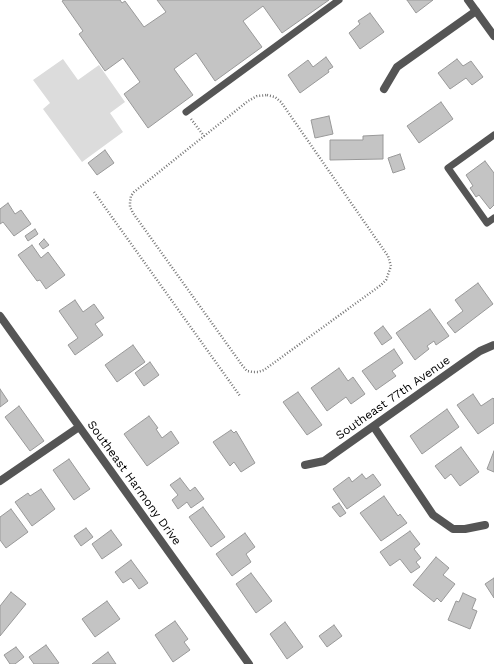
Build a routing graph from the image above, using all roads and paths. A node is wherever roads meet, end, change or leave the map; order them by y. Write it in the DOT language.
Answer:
graph roads {
  1 [pos="339,0"];
  2 [pos="468,0"];
  3 [pos="476,11"];
  4 [pos="494,36"];
  5 [pos="384,89"];
  6 [pos="186,112"];
  7 [pos="494,135"];
  8 [pos="204,136"];
  9 [pos="94,192"];
  10 [pos="494,218"];
  11 [pos="0,316"];
  12 [pos="494,345"];
  13 [pos="240,396"];
  14 [pos="79,427"];
  15 [pos="374,427"];
  16 [pos="305,465"];
  17 [pos="0,481"];
  18 [pos="485,525"];
  19 [pos="249,664"];
  1 -- 6 [label="lane"];
  2 -- 3 [label="street"];
  3 -- 4 [label="street"];
  3 -- 5 [label="street"];
  6 -- 8 [label="path"];
  7 -- 10 [label="lane"];
  8 -- 8 [label="path"];
  9 -- 13 [label="path"];
  11 -- 14 [label="street, Southeast Harmony Drive"];
  12 -- 15 [label="street, Southeast 77th Avenue"];
  14 -- 17 [label="street"];
  14 -- 19 [label="street, Southeast Harmony Drive"];
  15 -- 16 [label="street, Southeast 77th Avenue"];
  15 -- 18 [label="street"];
}
